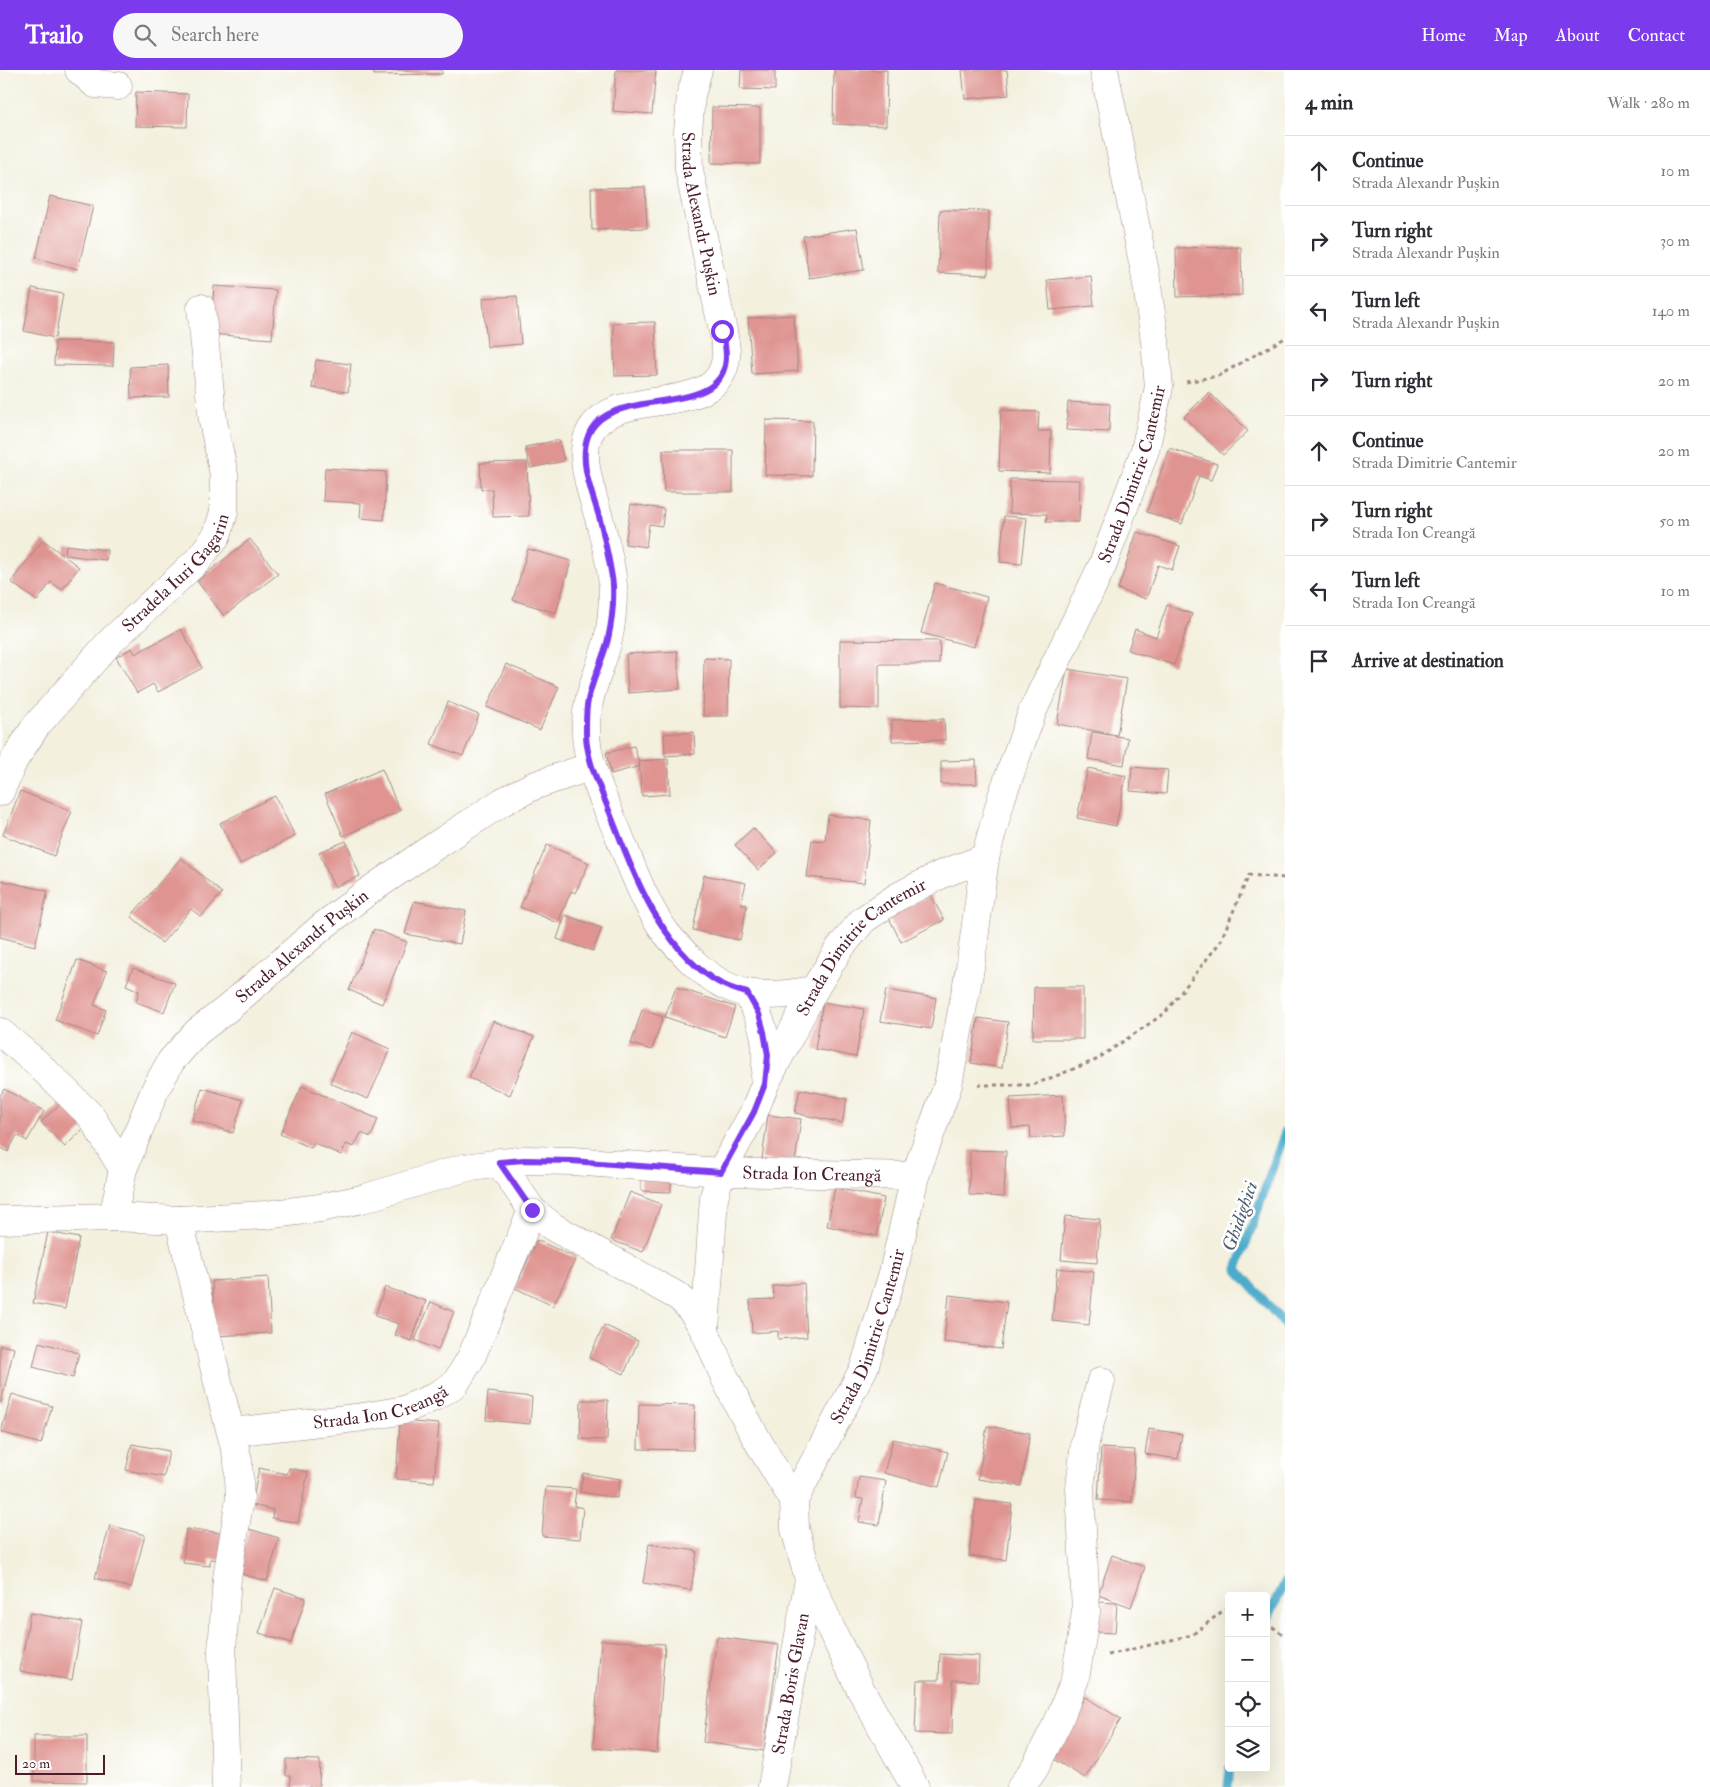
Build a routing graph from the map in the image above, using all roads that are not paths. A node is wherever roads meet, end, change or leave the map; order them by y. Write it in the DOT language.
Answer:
graph roads {
  1 [pos="78,70"];
  2 [pos="698,70"];
  3 [pos="1104,70"];
  4 [pos="118,86"];
  5 [pos="201,308"];
  6 [pos="592,766"];
  7 [pos="0,792"];
  8 [pos="985,858"];
  9 [pos="814,990"];
  10 [pos="747,993"];
  11 [pos="0,1032"];
  12 [pos="765,1084"];
  13 [pos="499,1162"];
  14 [pos="123,1169"];
  15 [pos="721,1172"];
  16 [pos="915,1176"];
  17 [pos="532,1210"];
  18 [pos="113,1217"];
  19 [pos="0,1220"];
  20 [pos="179,1220"];
  21 [pos="705,1330"];
  22 [pos="1101,1381"];
  23 [pos="232,1432"];
  24 [pos="794,1500"];
  25 [pos="808,1579"];
  26 [pos="226,1787"];
  27 [pos="772,1787"];
  28 [pos="915,1787"];
  29 [pos="1021,1787"];
  1 -- 4 [label="street"];
  2 -- 6 [label="street, Strada Alexandr Pușkin"];
  3 -- 8 [label="street, Strada Dimitrie Cantemir"];
  5 -- 7 [label="street, Stradela Iuri Gagarin"];
  6 -- 10 [label="street, Strada Alexandr Pușkin"];
  6 -- 14 [label="street, Strada Alexandr Pușkin"];
  8 -- 9 [label="street, Strada Dimitrie Cantemir"];
  8 -- 16 [label="street, Strada Dimitrie Cantemir"];
  9 -- 10 [label="street, Strada Alexandr Pușkin"];
  9 -- 12 [label="street, Strada Dimitrie Cantemir"];
  10 -- 12 [label="street"];
  11 -- 14 [label="street"];
  12 -- 15 [label="street, Strada Dimitrie Cantemir"];
  13 -- 15 [label="street, Strada Ion Creangă"];
  13 -- 17 [label="street"];
  13 -- 20 [label="street, Strada Ion Creangă"];
  14 -- 18 [label="street, Strada Alexandr Pușkin"];
  15 -- 16 [label="street, Strada Ion Creangă"];
  15 -- 21 [label="street, Strada Dimitrie Cantemir"];
  16 -- 24 [label="street, Strada Dimitrie Cantemir"];
  17 -- 21 [label="street"];
  17 -- 23 [label="street, Strada Ion Creangă"];
  18 -- 19 [label="street, Strada Ion Creangă"];
  18 -- 20 [label="street, Strada Ion Creangă"];
  20 -- 23 [label="street"];
  21 -- 24 [label="street"];
  22 -- 29 [label="street"];
  23 -- 26 [label="street"];
  24 -- 25 [label="street, Strada Dimitrie Cantemir"];
  25 -- 27 [label="street, Strada Boris Glavan"];
  25 -- 28 [label="street, Strada Dimitrie Cantemir"];
}
